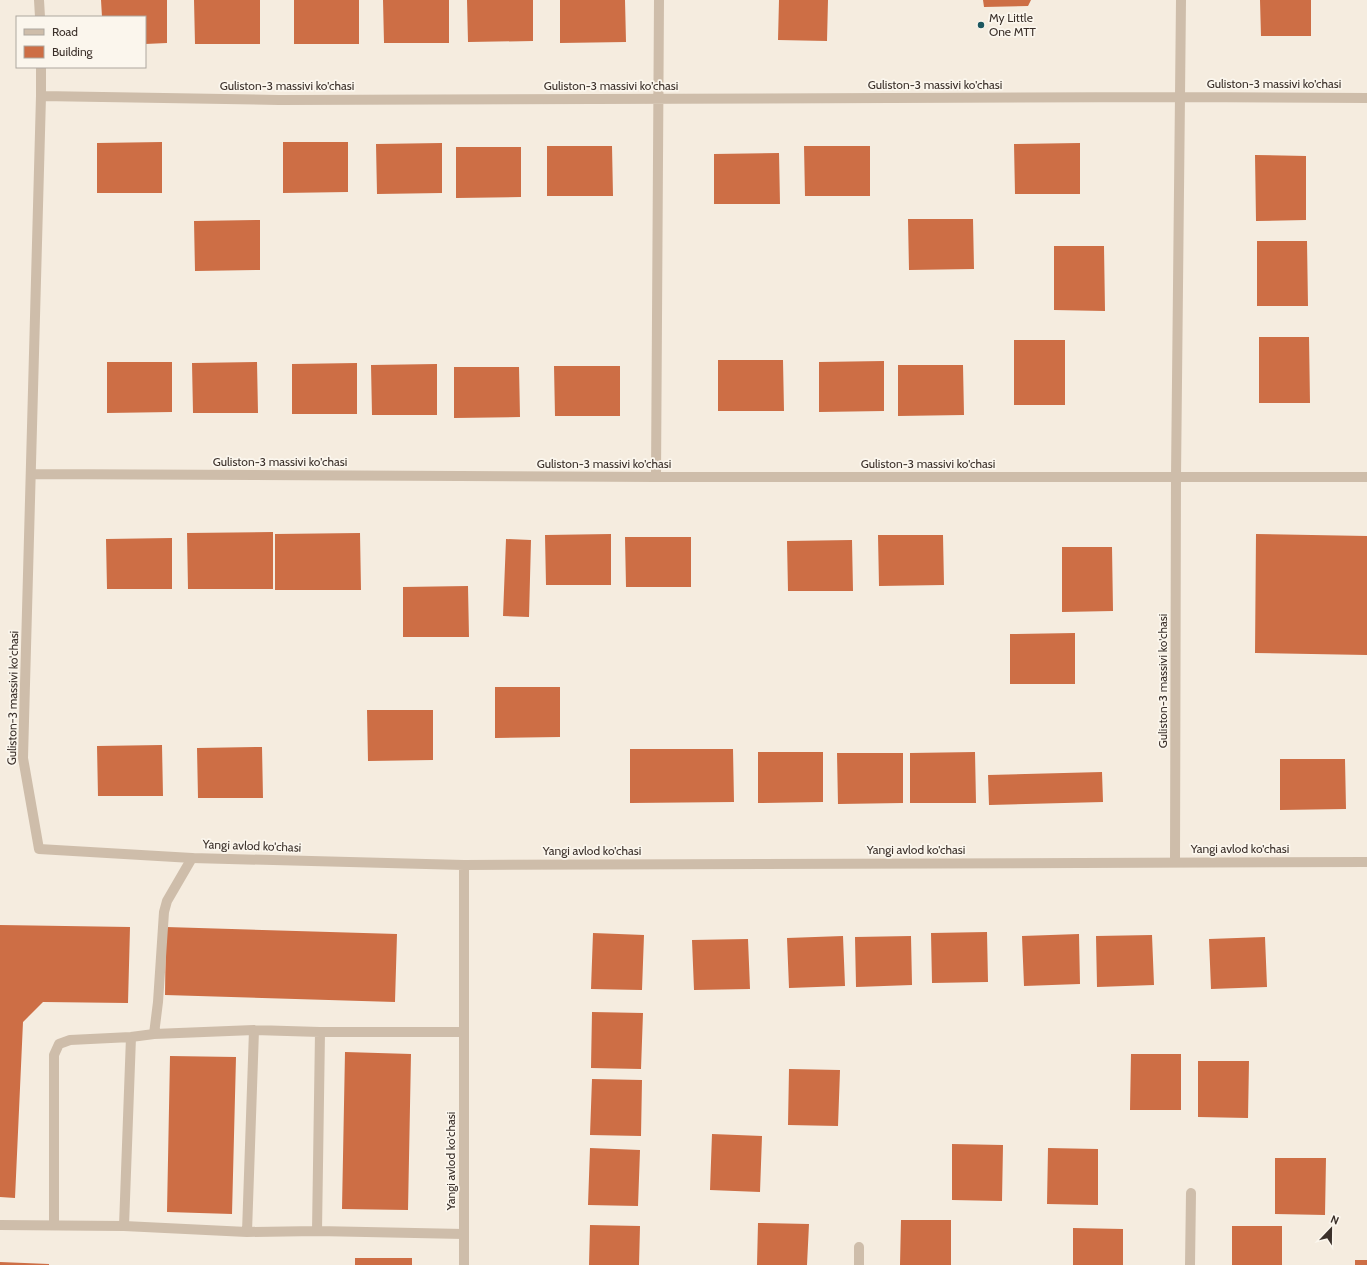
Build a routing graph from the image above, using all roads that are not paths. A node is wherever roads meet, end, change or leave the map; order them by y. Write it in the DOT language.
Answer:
graph roads {
  1 [pos="39,0"];
  2 [pos="659,0"];
  3 [pos="1181,0"];
  4 [pos="40,16"];
  5 [pos="40,68"];
  6 [pos="41,96"];
  7 [pos="1180,97"];
  8 [pos="1367,98"];
  9 [pos="659,100"];
  10 [pos="31,474"];
  11 [pos="656,477"];
  12 [pos="1176,477"];
  13 [pos="1367,477"];
  14 [pos="39,849"];
  15 [pos="192,858"];
  16 [pos="1175,862"];
  17 [pos="1367,862"];
  18 [pos="464,865"];
  19 [pos="254,1030"];
  20 [pos="320,1032"];
  21 [pos="464,1032"];
  22 [pos="154,1034"];
  23 [pos="131,1037"];
  24 [pos="1191,1193"];
  25 [pos="0,1225"];
  26 [pos="54,1225"];
  27 [pos="124,1226"];
  28 [pos="317,1231"];
  29 [pos="247,1232"];
  30 [pos="464,1234"];
  31 [pos="859,1247"];
  32 [pos="464,1265"];
  33 [pos="859,1265"];
  34 [pos="1190,1265"];
  1 -- 4 [label="street"];
  2 -- 9 [label="street"];
  3 -- 7 [label="street, Guliston-3 massivi ko'chasi"];
  5 -- 6 [label="street, Guliston-3 massivi ko'chasi"];
  6 -- 9 [label="street, Guliston-3 massivi ko'chasi"];
  6 -- 10 [label="street, Guliston-3 massivi ko'chasi"];
  7 -- 8 [label="street, Guliston-3 massivi ko'chasi"];
  7 -- 9 [label="street, Guliston-3 massivi ko'chasi"];
  7 -- 12 [label="street, Guliston-3 massivi ko'chasi"];
  9 -- 11 [label="street"];
  10 -- 11 [label="street, Guliston-3 massivi ko'chasi"];
  10 -- 14 [label="street, Guliston-3 massivi ko'chasi"];
  11 -- 12 [label="street, Guliston-3 massivi ko'chasi"];
  12 -- 13 [label="street, Guliston-3 massivi ko'chasi"];
  12 -- 16 [label="street, Guliston-3 massivi ko'chasi"];
  14 -- 15 [label="street, Yangi avlod ko'chasi"];
  15 -- 18 [label="street, Yangi avlod ko'chasi"];
  15 -- 22 [label="street"];
  16 -- 17 [label="street, Yangi avlod ko'chasi"];
  16 -- 18 [label="street, Yangi avlod ko'chasi"];
  18 -- 21 [label="street, Yangi avlod ko'chasi"];
  19 -- 20 [label="street"];
  19 -- 22 [label="street"];
  19 -- 29 [label="street"];
  20 -- 21 [label="street"];
  20 -- 28 [label="street"];
  21 -- 30 [label="street, Yangi avlod ko'chasi"];
  22 -- 23 [label="street"];
  23 -- 26 [label="street"];
  23 -- 27 [label="street"];
  24 -- 34 [label="street"];
  25 -- 26 [label="street"];
  26 -- 27 [label="street"];
  27 -- 29 [label="street"];
  28 -- 29 [label="street"];
  28 -- 30 [label="street"];
  30 -- 32 [label="street, Yangi avlod ko'chasi"];
  31 -- 33 [label="street"];
}
